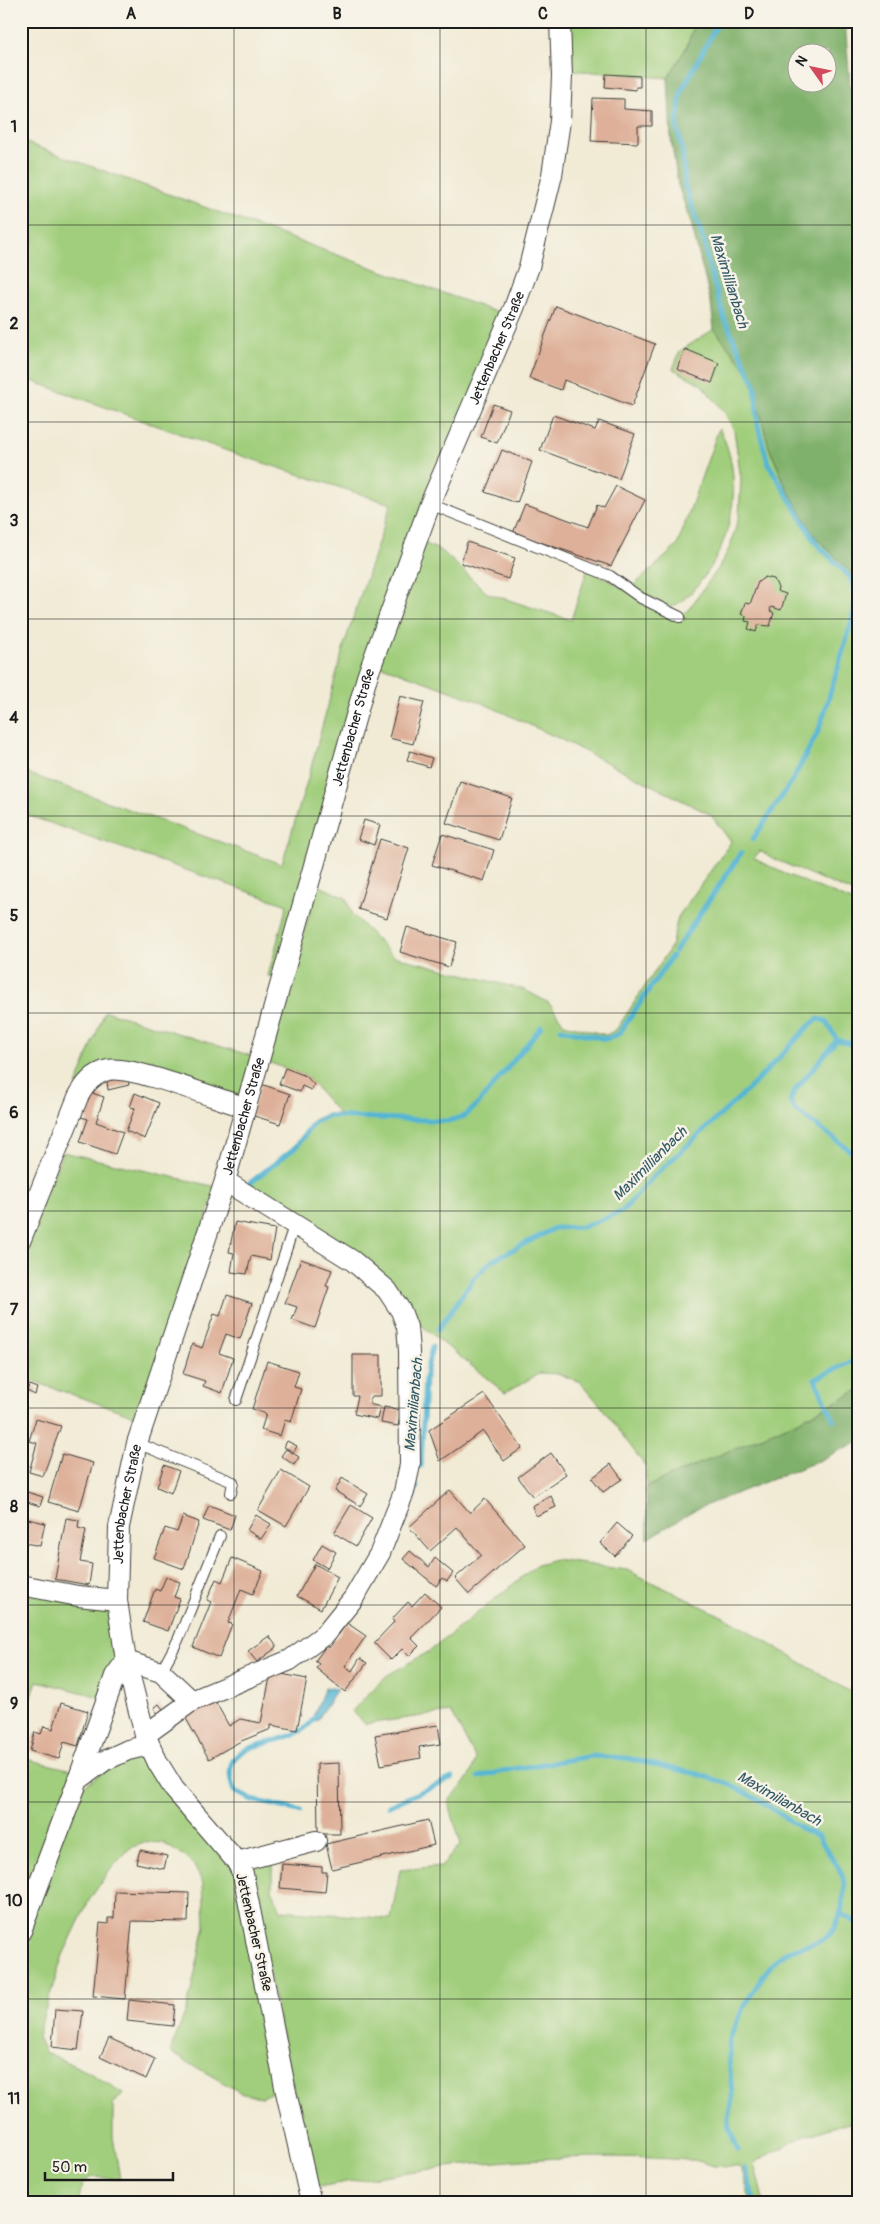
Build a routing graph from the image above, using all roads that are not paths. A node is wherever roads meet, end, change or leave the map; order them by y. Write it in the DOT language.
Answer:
graph roads {
  1 [pos="560,21"];
  2 [pos="430,504"];
  3 [pos="680,618"];
  4 [pos="244,1107"];
  5 [pos="225,1181"];
  6 [pos="295,1223"];
  7 [pos="21,1240"];
  8 [pos="236,1400"];
  9 [pos="137,1443"];
  10 [pos="231,1493"];
  11 [pos="220,1536"];
  12 [pos="21,1585"];
  13 [pos="117,1600"];
  14 [pos="126,1661"];
  15 [pos="161,1672"];
  16 [pos="192,1701"];
  17 [pos="147,1740"];
  18 [pos="78,1780"];
  19 [pos="316,1841"];
  20 [pos="237,1862"];
  21 [pos="21,1931"];
  22 [pos="311,2203"];
  1 -- 2 [label="street, Jettenbacher Straße"];
  2 -- 3 [label="lane"];
  2 -- 4 [label="street, Jettenbacher Straße"];
  4 -- 5 [label="street, Jettenbacher Straße"];
  4 -- 7 [label="street"];
  5 -- 6 [label="street"];
  5 -- 9 [label="street, Jettenbacher Straße"];
  6 -- 8 [label="lane"];
  6 -- 16 [label="street"];
  9 -- 10 [label="lane"];
  9 -- 13 [label="street, Jettenbacher Straße"];
  11 -- 15 [label="lane"];
  12 -- 13 [label="street"];
  13 -- 14 [label="street, Jettenbacher Straße"];
  14 -- 15 [label="street"];
  14 -- 17 [label="street, Jettenbacher Straße"];
  14 -- 18 [label="street"];
  15 -- 16 [label="street"];
  16 -- 17 [label="street"];
  17 -- 18 [label="street"];
  17 -- 20 [label="street, Jettenbacher Straße"];
  18 -- 21 [label="street"];
  19 -- 20 [label="street"];
  20 -- 22 [label="street, Jettenbacher Straße"];
}
